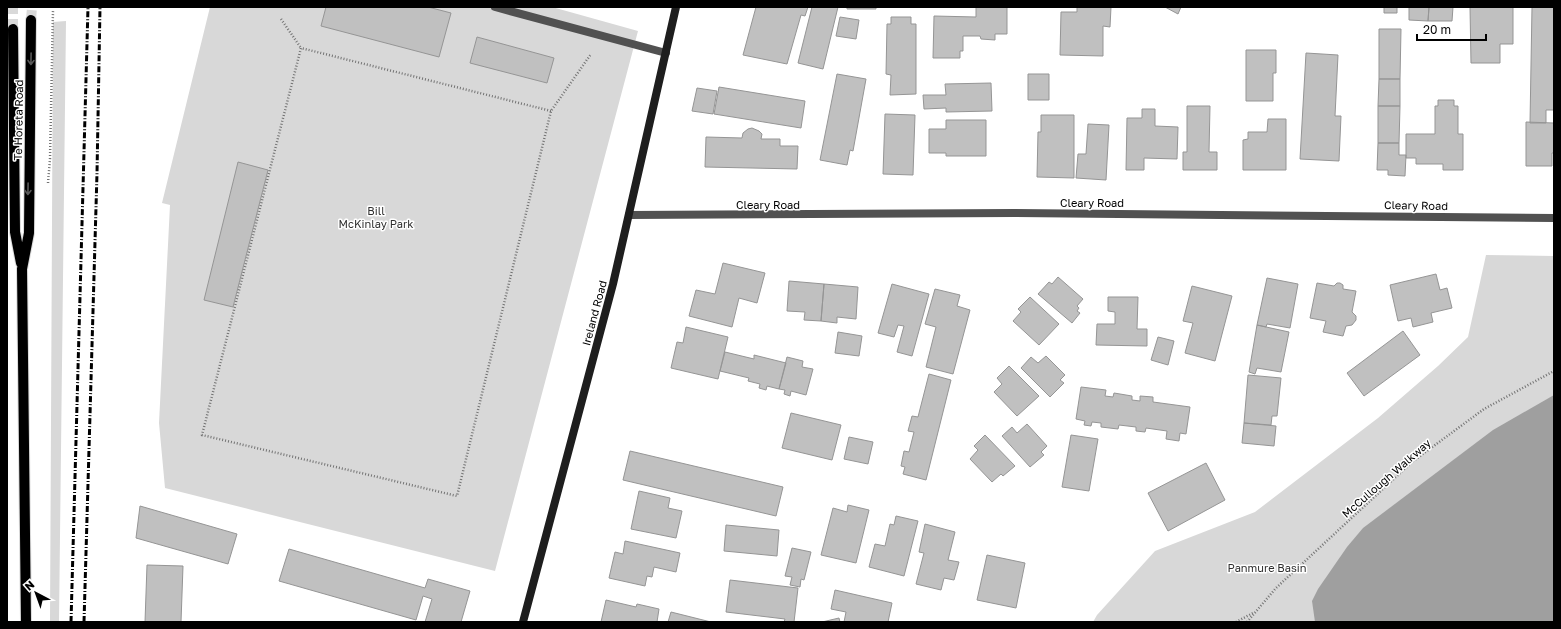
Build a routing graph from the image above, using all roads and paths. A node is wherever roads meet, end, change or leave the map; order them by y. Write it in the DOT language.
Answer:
graph roads {
  1 [pos="495,7"];
  2 [pos="676,7"];
  3 [pos="281,19"];
  4 [pos="32,20"];
  5 [pos="13,29"];
  6 [pos="301,48"];
  7 [pos="666,53"];
  8 [pos="590,54"];
  9 [pos="551,111"];
  10 [pos="629,216"];
  11 [pos="1554,218"];
  12 [pos="22,269"];
  13 [pos="1554,371"];
  14 [pos="1255,612"];
  15 [pos="26,622"];
  16 [pos="523,622"];
  17 [pos="1236,622"];
  18 [pos="1247,622"];
  1 -- 7 [label="street"];
  2 -- 7 [label="street, Ireland Road"];
  3 -- 6 [label="path"];
  4 -- 12 [label="main road, Te Horeta Road, one-way"];
  5 -- 12 [label="main road, Te Horeta Road"];
  6 -- 9 [label="path"];
  6 -- 9 [label="path"];
  7 -- 10 [label="street, Ireland Road"];
  8 -- 9 [label="path"];
  10 -- 11 [label="street, Cleary Road"];
  10 -- 16 [label="street, Ireland Road"];
  12 -- 15 [label="main road, Te Horeta Road"];
  13 -- 14 [label="path, McCullough Walkway"];
  14 -- 17 [label="path"];
  14 -- 18 [label="path, McCullough Walkway"];
}
